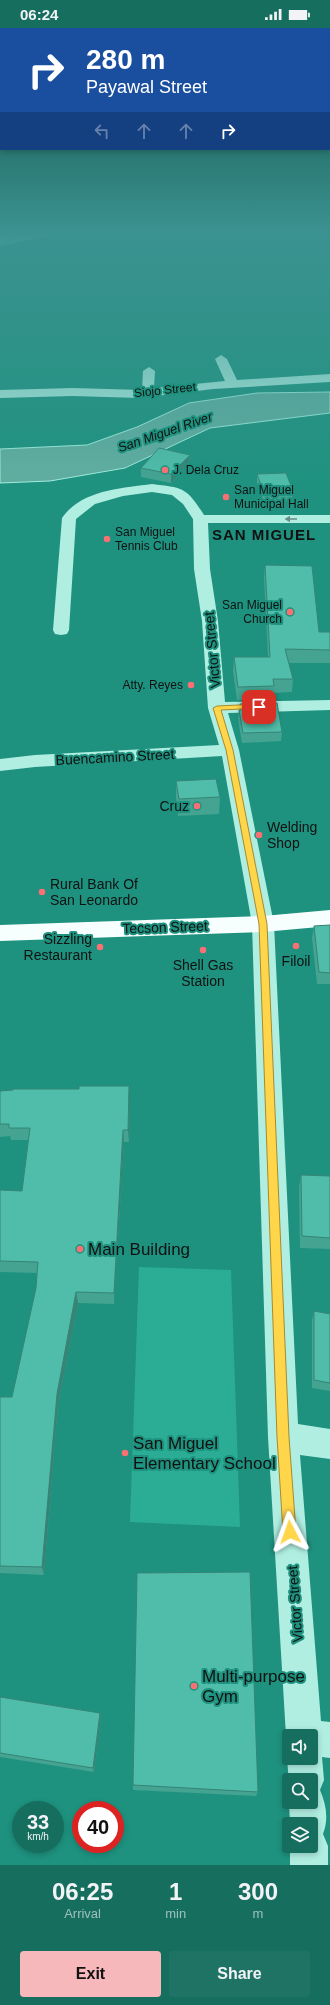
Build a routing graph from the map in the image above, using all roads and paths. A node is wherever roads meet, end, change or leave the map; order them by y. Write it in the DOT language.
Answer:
graph roads {
  1 [pos="221,359"];
  2 [pos="149,371"];
  3 [pos="330,378"];
  4 [pos="232,383"];
  5 [pos="148,392"];
  6 [pos="0,394"];
  7 [pos="200,519"];
  8 [pos="330,519"];
  9 [pos="61,630"];
  10 [pos="330,705"];
  11 [pos="217,708"];
  12 [pos="230,750"];
  13 [pos="0,765"];
  14 [pos="330,918"];
  15 [pos="263,924"];
  16 [pos="0,933"];
  17 [pos="283,1437"];
  18 [pos="330,1444"];
  19 [pos="304,1729"];
  20 [pos="318,1738"];
  21 [pos="330,1740"];
  22 [pos="309,1853"];
  23 [pos="310,1865"];
  1 -- 4 [label="street"];
  2 -- 5 [label="street"];
  3 -- 4 [label="street, Siojo Street"];
  4 -- 5 [label="street, Siojo Street"];
  5 -- 6 [label="street, Siojo Street"];
  8 -- 7 [label="street, one-way"];
  7 -- 9 [label="street"];
  7 -- 11 [label="street, Victor Street"];
  10 -- 11 [label="street"];
  11 -- 12 [label="street, Victor Street"];
  12 -- 13 [label="street, Buencamino Street"];
  12 -- 15 [label="street, Victor Street"];
  14 -- 15 [label="main road, Tecson Street"];
  15 -- 16 [label="main road, Tecson Street"];
  15 -- 17 [label="street, Victor Street"];
  17 -- 18 [label="street"];
  17 -- 19 [label="street, Victor Street"];
  20 -- 21 [label="street"];
  22 -- 23 [label="street"];
}
